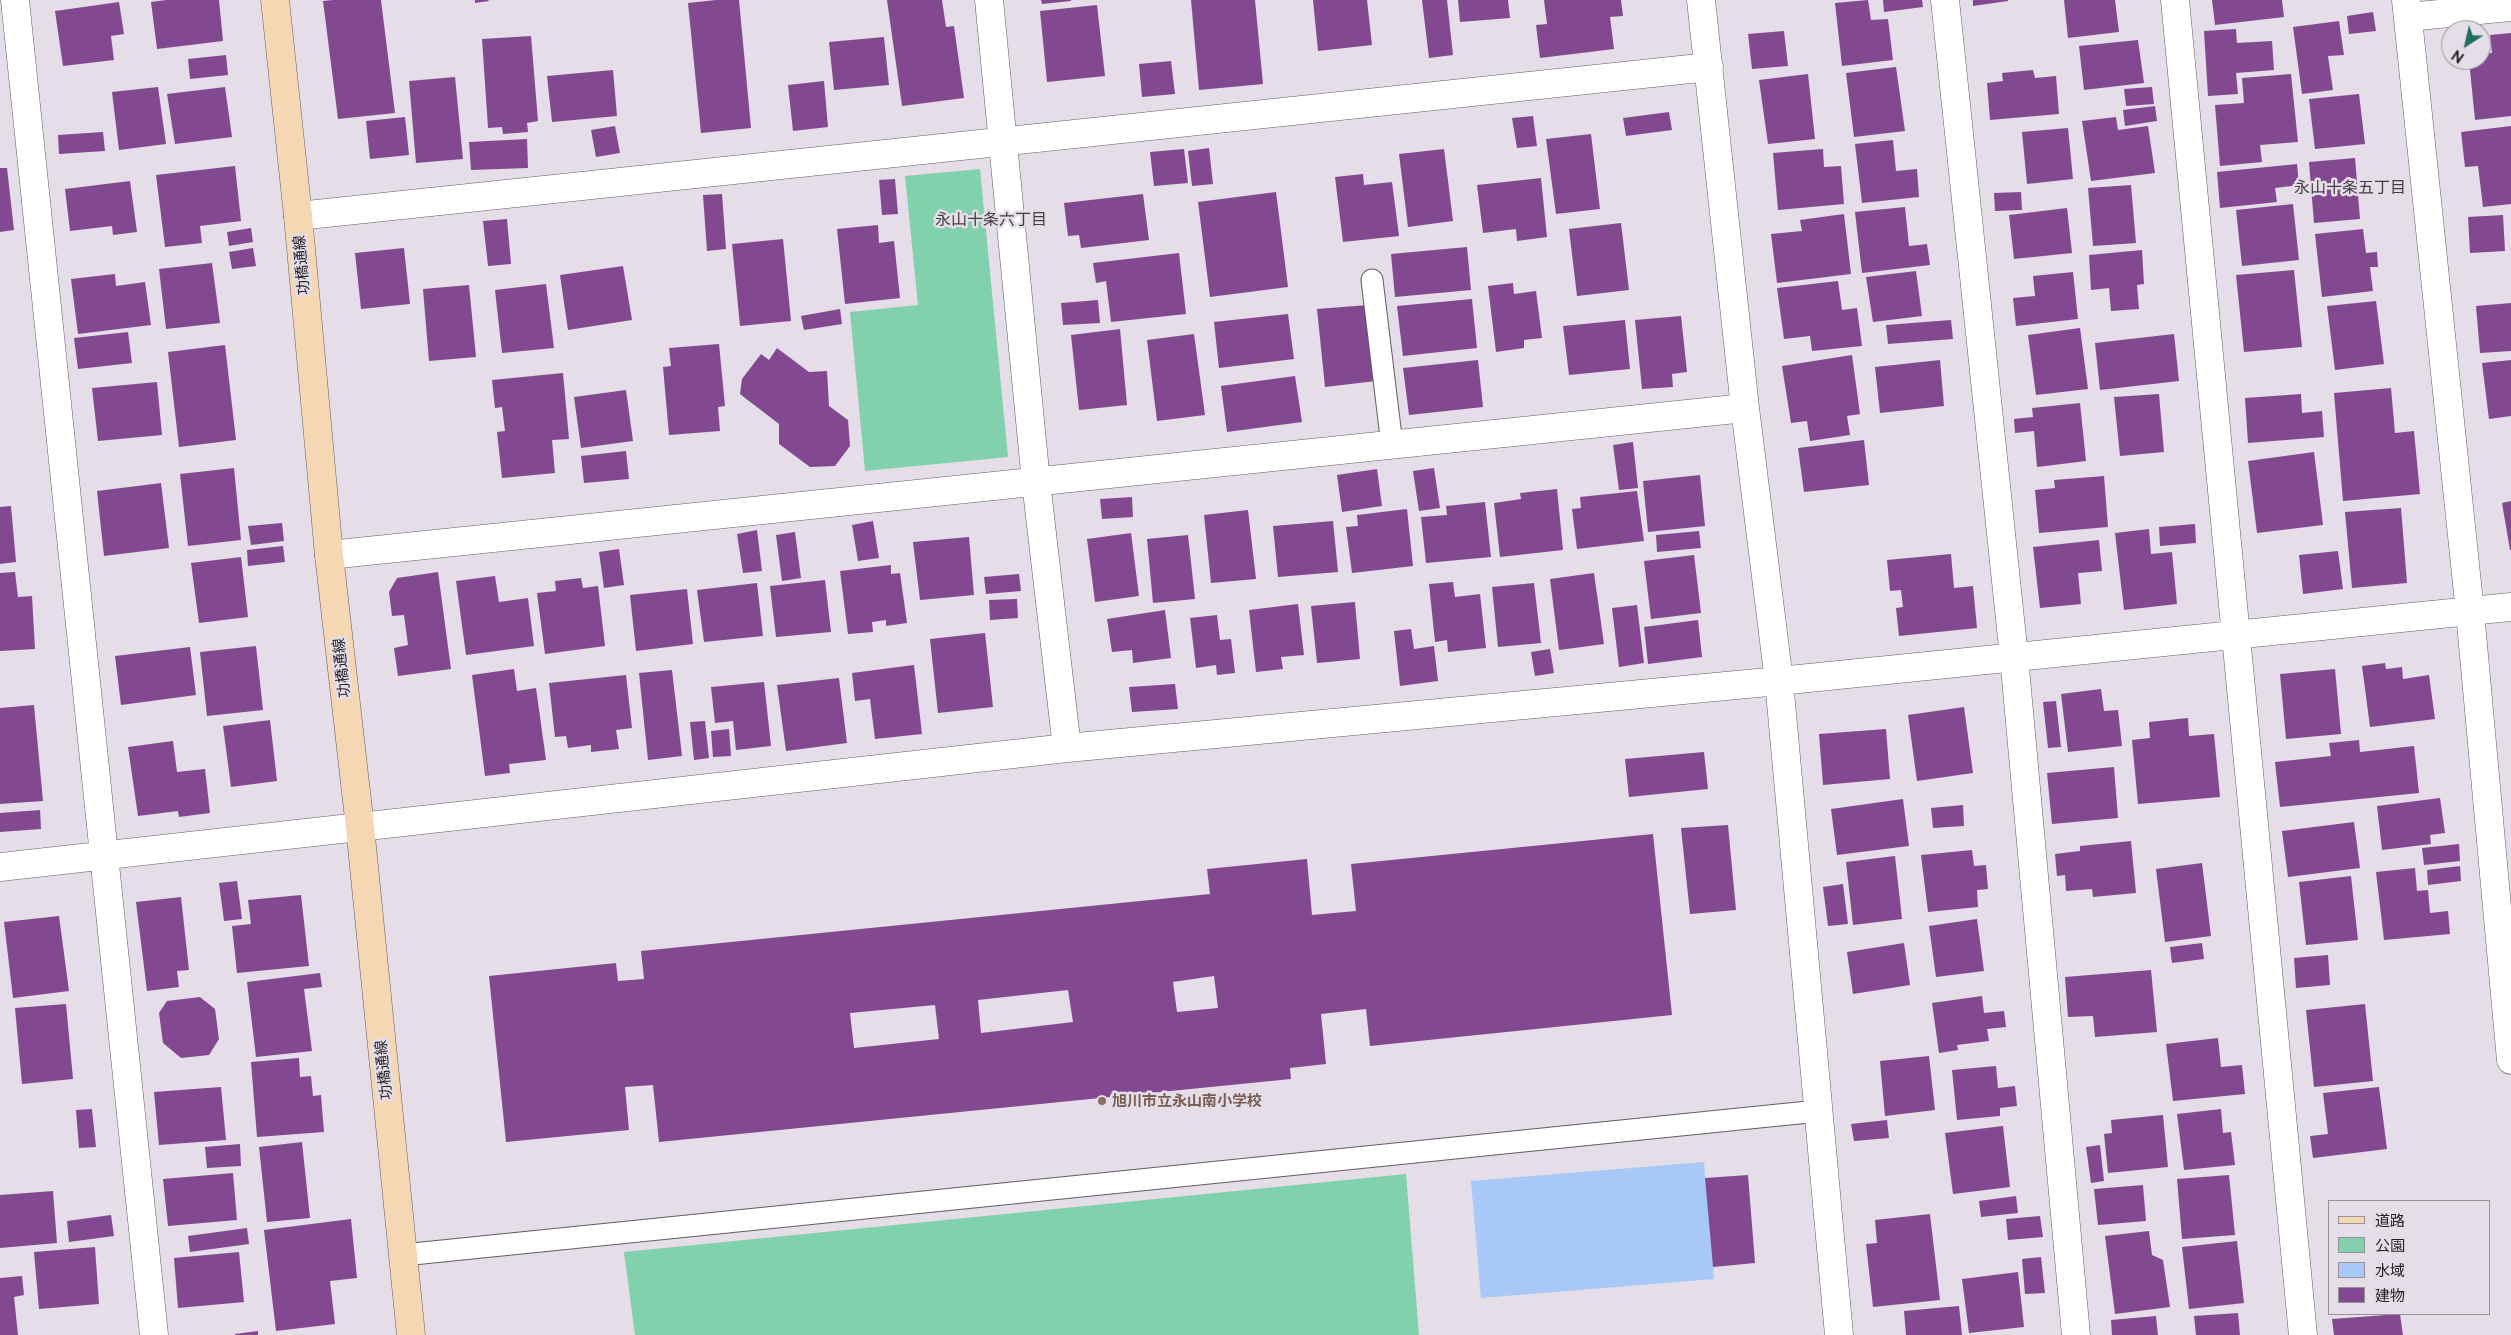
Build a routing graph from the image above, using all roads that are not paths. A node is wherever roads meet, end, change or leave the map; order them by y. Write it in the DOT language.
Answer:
graph roads {
  1 [pos="15,0"];
  2 [pos="275,0"];
  3 [pos="989,0"];
  4 [pos="1701,0"];
  5 [pos="1945,0"];
  6 [pos="2175,0"];
  7 [pos="2511,6"];
  8 [pos="2407,9"];
  9 [pos="1709,67"];
  10 [pos="1004,140"];
  11 [pos="298,216"];
  12 [pos="1372,280"];
  13 [pos="1745,408"];
  14 [pos="1392,445"];
  15 [pos="1036,482"];
  16 [pos="329,555"];
  17 [pos="2511,607"];
  18 [pos="2470,612"];
  19 [pos="2238,634"];
  20 [pos="2014,657"];
  21 [pos="1779,681"];
  22 [pos="1067,748"];
  23 [pos="360,827"];
  24 [pos="104,855"];
  25 [pos="0,868"];
  26 [pos="2507,978"];
  27 [pos="2511,1060"];
  28 [pos="1818,1111"];
  29 [pos="403,1255"];
  30 [pos="154,1335"];
  31 [pos="411,1335"];
  32 [pos="1838,1335"];
  33 [pos="2076,1335"];
  34 [pos="2303,1335"];
  1 -- 24 [label="street"];
  2 -- 11 [label="street, 功橋通線"];
  3 -- 10 [label="street"];
  4 -- 9 [label="street"];
  5 -- 20 [label="street"];
  6 -- 19 [label="street"];
  7 -- 8 [label="street"];
  8 -- 18 [label="street"];
  9 -- 10 [label="street"];
  9 -- 13 [label="street"];
  10 -- 11 [label="street"];
  10 -- 15 [label="street"];
  11 -- 16 [label="street, 功橋通線"];
  12 -- 14 [label="lane"];
  13 -- 14 [label="street"];
  13 -- 21 [label="street"];
  14 -- 15 [label="street"];
  15 -- 16 [label="street"];
  15 -- 22 [label="street"];
  16 -- 23 [label="street, 功橋通線"];
  17 -- 18 [label="street"];
  18 -- 19 [label="street"];
  18 -- 26 [label="street"];
  19 -- 20 [label="street"];
  19 -- 34 [label="street"];
  20 -- 21 [label="street"];
  20 -- 33 [label="street"];
  21 -- 22 [label="street"];
  21 -- 28 [label="street"];
  22 -- 23 [label="street"];
  23 -- 24 [label="street"];
  23 -- 29 [label="street, 功橋通線"];
  24 -- 25 [label="street"];
  24 -- 30 [label="street"];
  26 -- 27 [label="street"];
  28 -- 29 [label="lane"];
  28 -- 32 [label="street"];
  29 -- 31 [label="street, 功橋通線"];
}
